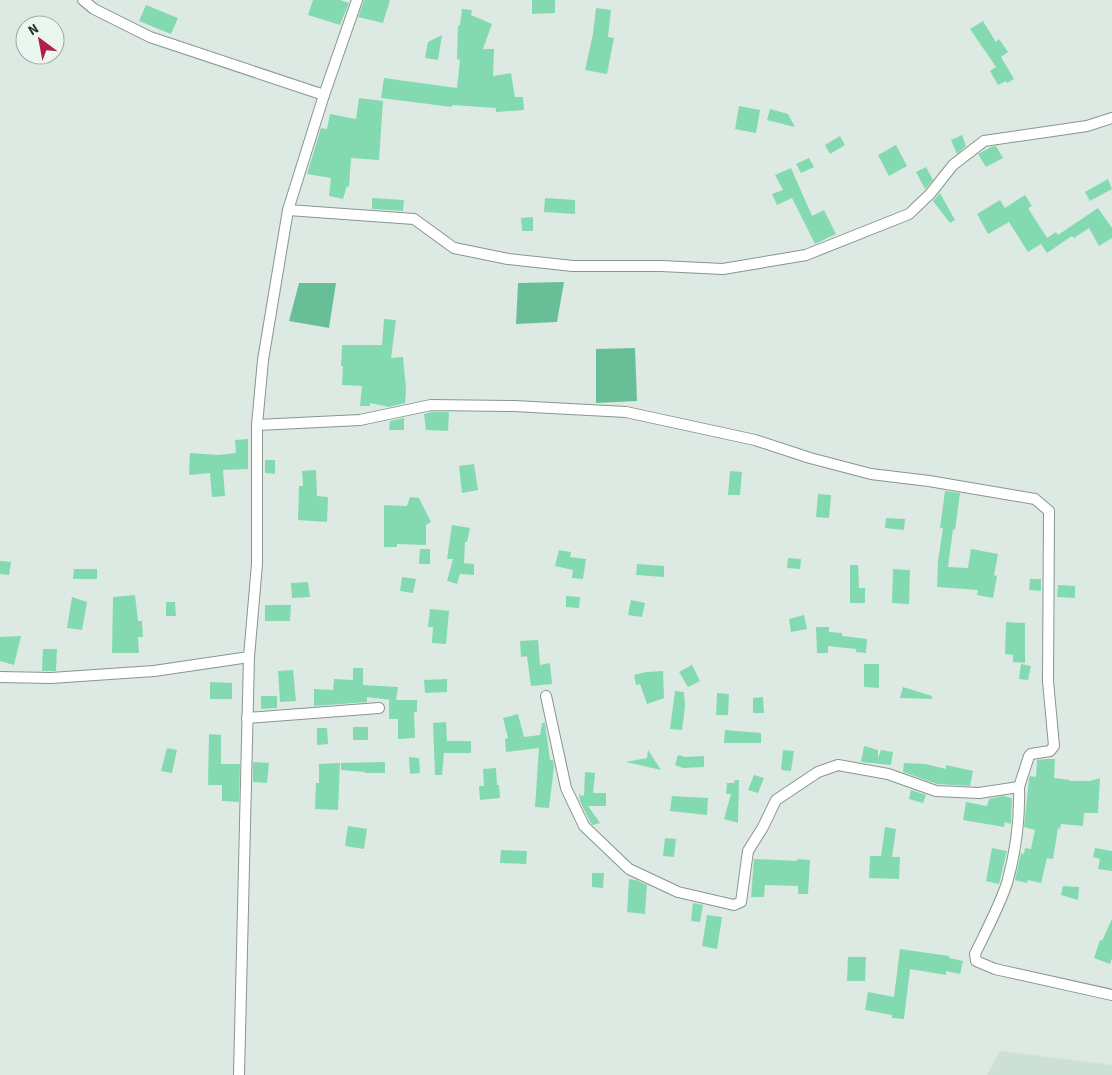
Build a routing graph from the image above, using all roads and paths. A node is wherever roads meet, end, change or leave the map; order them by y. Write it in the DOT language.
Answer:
graph roads {
  1 [pos="82,0"];
  2 [pos="356,0"];
  3 [pos="324,94"];
  4 [pos="1112,118"];
  5 [pos="288,210"];
  6 [pos="257,425"];
  7 [pos="249,657"];
  8 [pos="0,677"];
  9 [pos="546,696"];
  10 [pos="379,708"];
  11 [pos="247,718"];
  12 [pos="1019,786"];
  13 [pos="1112,995"];
  14 [pos="239,1075"];
  1 -- 3 [label="street"];
  2 -- 3 [label="street"];
  3 -- 5 [label="street"];
  4 -- 5 [label="street"];
  5 -- 6 [label="street"];
  6 -- 7 [label="street"];
  6 -- 12 [label="street"];
  7 -- 8 [label="street"];
  7 -- 11 [label="street"];
  9 -- 12 [label="street"];
  10 -- 11 [label="street"];
  11 -- 14 [label="street"];
  12 -- 13 [label="street"];
}
